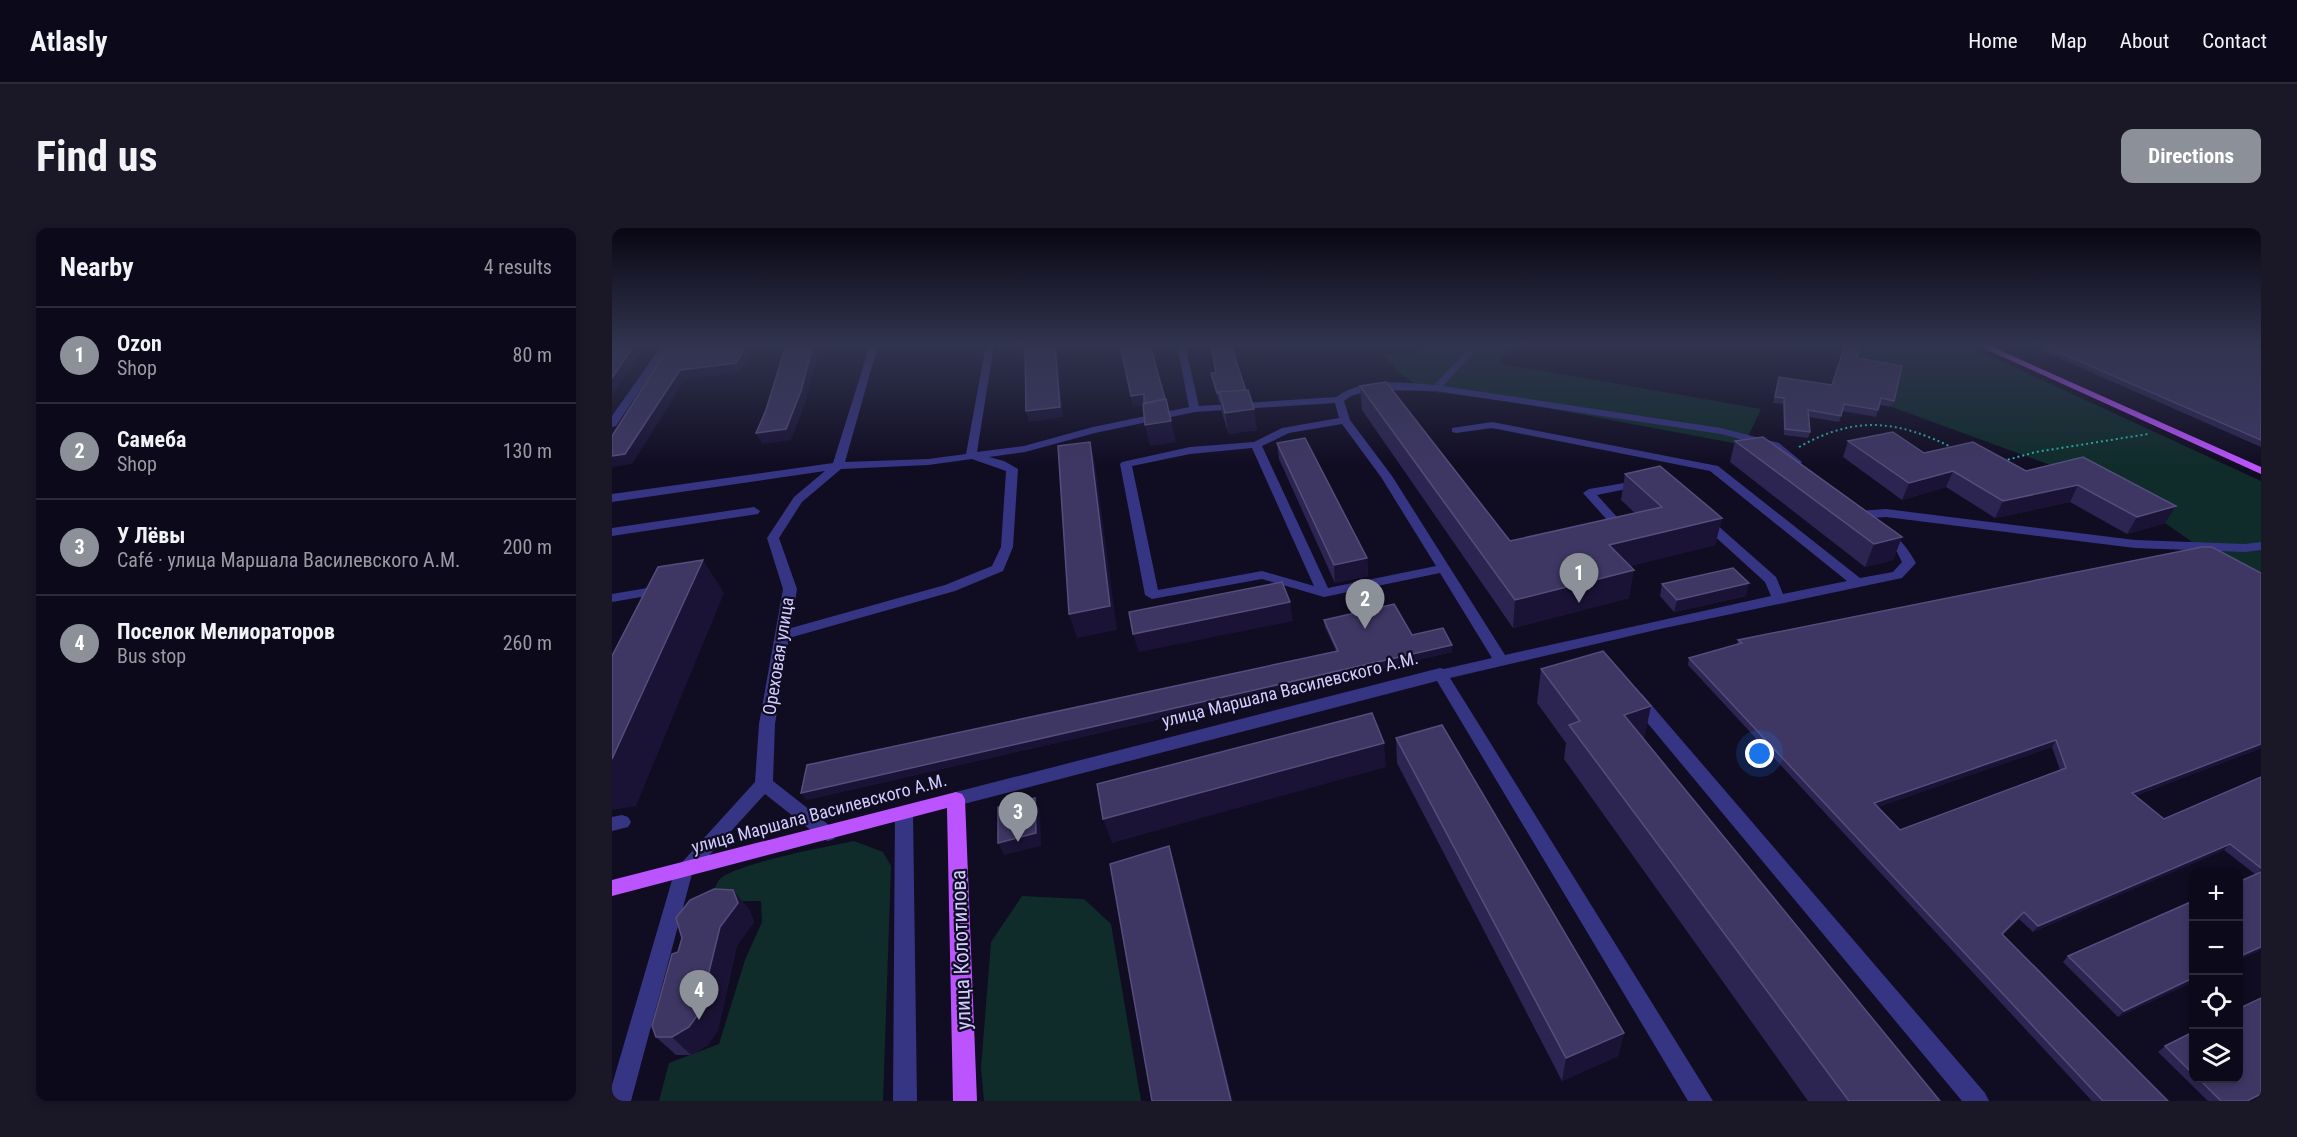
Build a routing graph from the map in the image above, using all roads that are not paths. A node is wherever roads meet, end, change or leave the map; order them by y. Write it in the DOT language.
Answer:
graph roads {
  1 [pos="638,386"];
  2 [pos="862,386"];
  3 [pos="983,386"];
  4 [pos="1190,386"];
  5 [pos="2072,386"];
  6 [pos="1437,387"];
  7 [pos="1339,400"];
  8 [pos="1195,409"];
  9 [pos="1283,418"];
  10 [pos="1345,420"];
  11 [pos="612,424"];
  12 [pos="1456,430"];
  13 [pos="1256,445"];
  14 [pos="971,456"];
  15 [pos="838,466"];
  16 [pos="2261,471"];
  17 [pos="1808,473"];
  18 [pos="1659,486"];
  19 [pos="612,498"];
  20 [pos="754,511"];
  21 [pos="1694,511"];
  22 [pos="1621,528"];
  23 [pos="612,532"];
  24 [pos="2261,546"];
  25 [pos="1444,568"];
  26 [pos="1771,580"];
  27 [pos="1858,583"];
  28 [pos="679,587"];
  29 [pos="1324,593"];
  30 [pos="1803,595"];
  31 [pos="612,598"];
  32 [pos="1779,600"];
  33 [pos="782,635"];
  34 [pos="1587,640"];
  35 [pos="1603,658"];
  36 [pos="1500,659"];
  37 [pos="1440,673"];
  38 [pos="1626,686"];
  39 [pos="764,784"];
  40 [pos="956,799"];
  41 [pos="904,813"];
  42 [pos="828,834"];
  43 [pos="684,870"];
  44 [pos="612,888"];
  45 [pos="619,1101"];
  46 [pos="905,1101"];
  47 [pos="965,1101"];
  48 [pos="1701,1101"];
  49 [pos="1977,1101"];
  1 -- 11 [label="street"];
  2 -- 15 [label="street"];
  3 -- 14 [label="street"];
  4 -- 8 [label="street"];
  5 -- 16 [label="main road"];
  6 -- 7 [label="street"];
  6 -- 17 [label="street"];
  7 -- 9 [label="street"];
  7 -- 10 [label="street"];
  8 -- 9 [label="street"];
  8 -- 14 [label="street"];
  9 -- 10 [label="street"];
  9 -- 13 [label="street"];
  10 -- 25 [label="street"];
  12 -- 27 [label="street"];
  13 -- 29 [label="street"];
  13 -- 29 [label="street"];
  14 -- 15 [label="street"];
  14 -- 33 [label="street"];
  15 -- 19 [label="street"];
  15 -- 33 [label="street, Ореховая улица"];
  18 -- 22 [label="street"];
  20 -- 23 [label="street"];
  21 -- 26 [label="street"];
  24 -- 27 [label="street, улица Маршала Василевского А.М."];
  25 -- 29 [label="street"];
  25 -- 36 [label="street"];
  26 -- 30 [label="street"];
  26 -- 32 [label="street"];
  27 -- 30 [label="street, улица Маршала Василевского А.М."];
  28 -- 31 [label="street"];
  30 -- 32 [label="street, улица Маршала Василевского А.М."];
  32 -- 34 [label="street, улица Маршала Василевского А.М."];
  33 -- 39 [label="street, Ореховая улица"];
  34 -- 35 [label="street"];
  34 -- 36 [label="street, улица Маршала Василевского А.М."];
  36 -- 37 [label="street, улица Маршала Василевского А.М."];
  37 -- 40 [label="street, улица Маршала Василевского А.М."];
  37 -- 48 [label="street"];
  38 -- 49 [label="street"];
  39 -- 42 [label="street"];
  39 -- 43 [label="street"];
  40 -- 41 [label="main road, улица Маршала Василевского А.М."];
  40 -- 47 [label="main road, улица Колотилова"];
  41 -- 42 [label="main road, улица Маршала Василевского А.М."];
  41 -- 46 [label="street"];
  42 -- 43 [label="main road, улица Маршала Василевского А.М."];
  43 -- 44 [label="main road, улица Маршала Василевского А.М."];
  43 -- 45 [label="street"];
}
